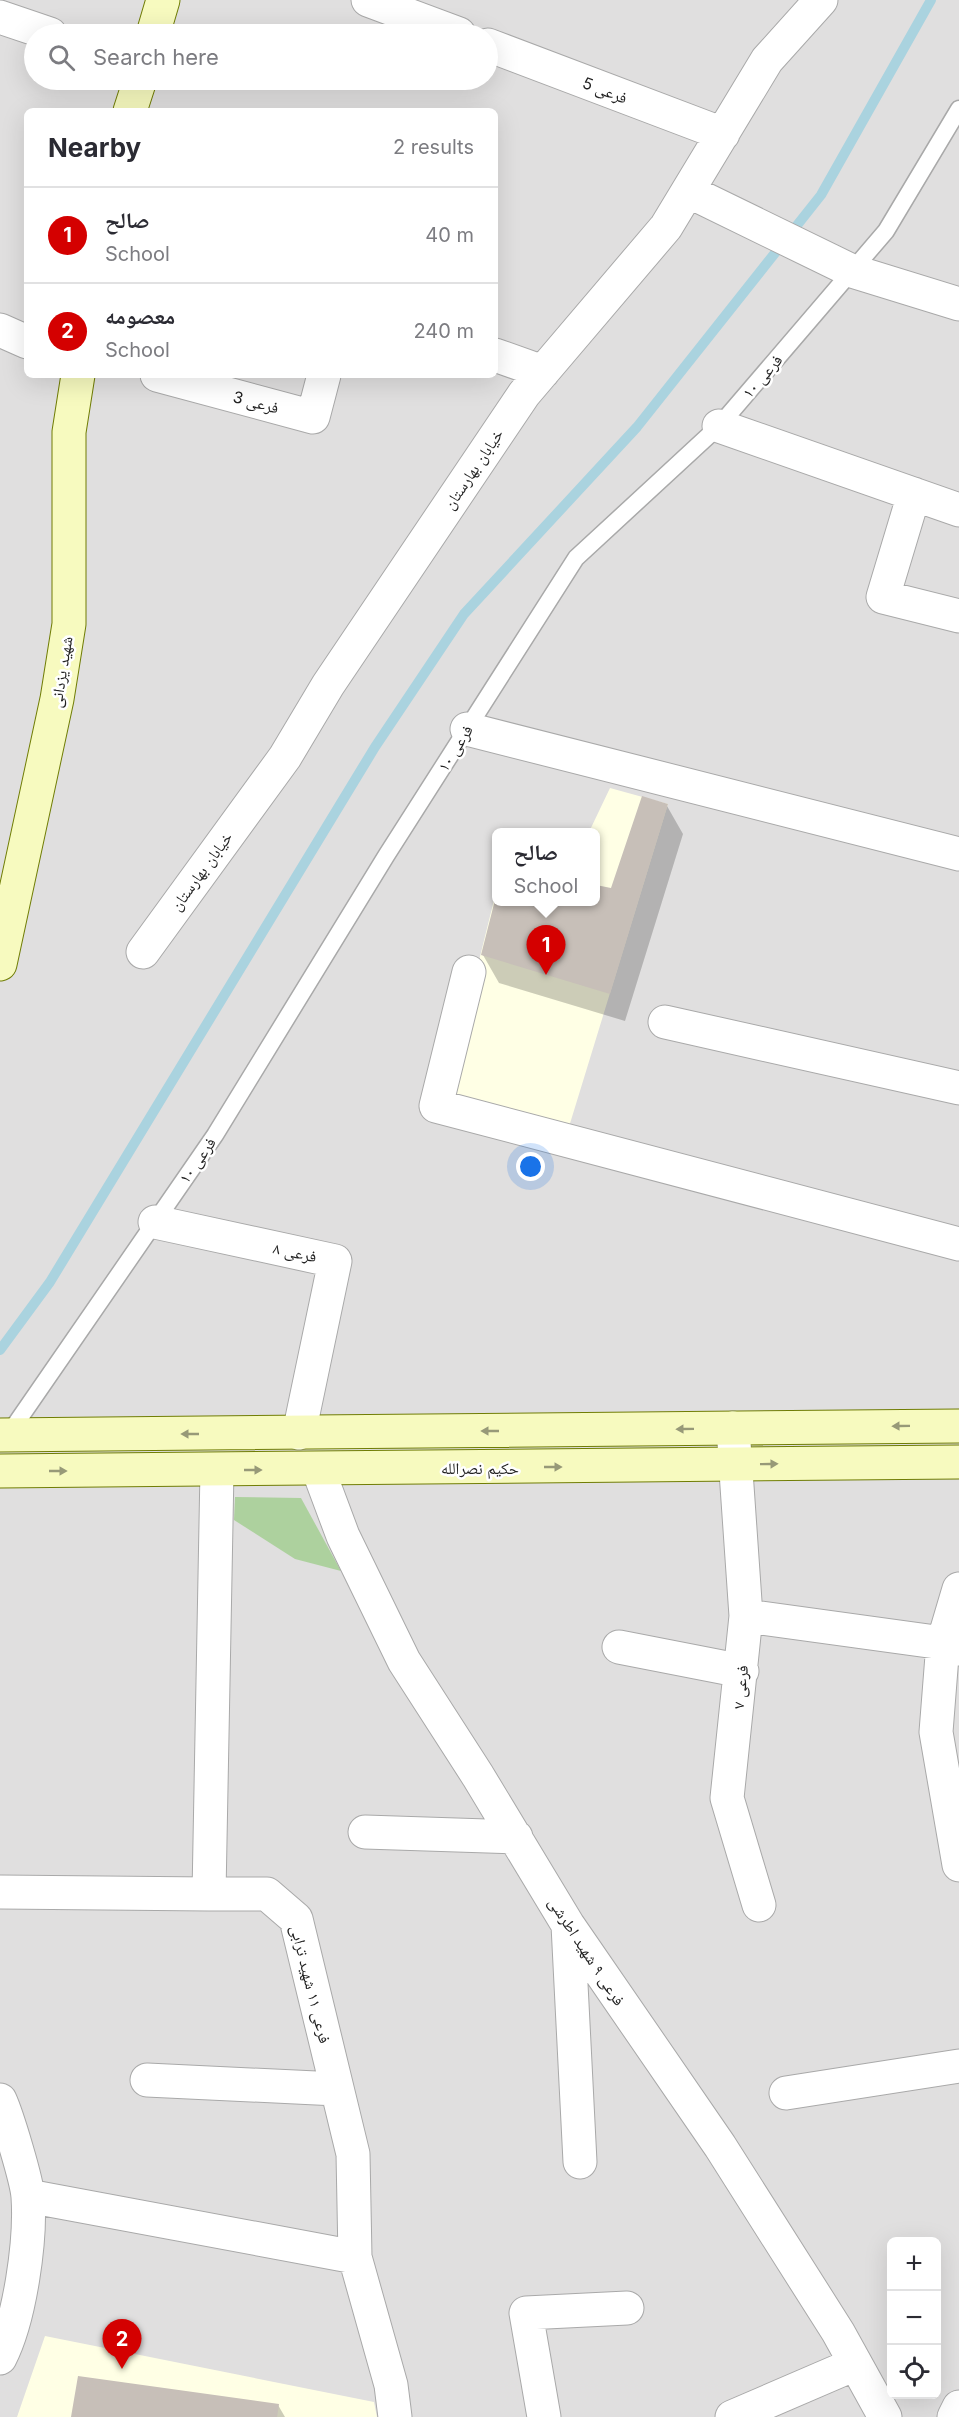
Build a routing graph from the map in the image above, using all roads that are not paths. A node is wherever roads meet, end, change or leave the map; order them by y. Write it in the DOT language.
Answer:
graph roads {
  1 [pos="163,0"];
  2 [pos="368,0"];
  3 [pos="821,0"];
  4 [pos="0,17"];
  5 [pos="156,24"];
  6 [pos="432,24"];
  7 [pos="24,25"];
  8 [pos="498,49"];
  9 [pos="137,90"];
  10 [pos="131,108"];
  11 [pos="959,109"];
  12 [pos="723,134"];
  13 [pos="688,191"];
  14 [pos="843,267"];
  15 [pos="959,304"];
  16 [pos="0,330"];
  17 [pos="24,341"];
  18 [pos="498,356"];
  19 [pos="543,372"];
  20 [pos="78,378"];
  21 [pos="168,378"];
  22 [pos="323,378"];
  23 [pos="719,426"];
  24 [pos="914,494"];
  25 [pos="959,510"];
  26 [pos="959,616"];
  27 [pos="467,729"];
  28 [pos="959,854"];
  29 [pos="142,952"];
  30 [pos="0,964"];
  31 [pos="469,972"];
  32 [pos="665,1022"];
  33 [pos="959,1088"];
  34 [pos="155,1221"];
  35 [pos="959,1244"];
  36 [pos="959,1426"];
  37 [pos="733,1428"];
  38 [pos="3,1433"];
  39 [pos="299,1433"];
  40 [pos="959,1462"];
  41 [pos="735,1464"];
  42 [pos="318,1469"];
  43 [pos="217,1470"];
  44 [pos="0,1472"];
  45 [pos="959,1589"];
  46 [pos="746,1617"];
  47 [pos="951,1646"];
  48 [pos="618,1647"];
  49 [pos="742,1671"];
  50 [pos="953,1796"];
  51 [pos="365,1832"];
  52 [pos="516,1837"];
  53 [pos="959,1865"];
  54 [pos="0,1892"];
  55 [pos="209,1894"];
  56 [pos="759,1905"];
  57 [pos="568,1924"];
  58 [pos="959,2066"];
  59 [pos="147,2080"];
  60 [pos="337,2089"];
  61 [pos="786,2093"];
  62 [pos="0,2100"];
  63 [pos="580,2162"];
  64 [pos="28,2196"];
  65 [pos="356,2257"];
  66 [pos="627,2308"];
  67 [pos="0,2358"];
  68 [pos="855,2364"];
  69 [pos="959,2407"];
  70 [pos="394,2417"];
  71 [pos="544,2417"];
  72 [pos="732,2417"];
  73 [pos="885,2417"];
  74 [pos="954,2417"];
  1 -- 5 [label="main road"];
  2 -- 6 [label="street"];
  3 -- 12 [label="street, خیابان بهارستان"];
  4 -- 7 [label="street"];
  8 -- 12 [label="street, فرعی 5"];
  9 -- 10 [label="main road"];
  11 -- 14 [label="lane, فرعی ۱۰"];
  12 -- 13 [label="street, خیابان بهارستان"];
  13 -- 14 [label="street"];
  13 -- 19 [label="street, خیابان بهارستان"];
  14 -- 15 [label="street"];
  14 -- 23 [label="lane, فرعی ۱۰"];
  16 -- 17 [label="street"];
  18 -- 19 [label="street"];
  19 -- 29 [label="street, خیابان بهارستان"];
  20 -- 30 [label="main road, شهید یزدانی"];
  21 -- 22 [label="street, فرعی 3"];
  23 -- 24 [label="street"];
  23 -- 27 [label="lane, فرعی ۱۰"];
  24 -- 25 [label="street"];
  24 -- 26 [label="street"];
  27 -- 28 [label="street"];
  27 -- 34 [label="lane, فرعی ۱۰"];
  31 -- 35 [label="street"];
  32 -- 33 [label="street"];
  34 -- 38 [label="lane, فرعی ۱۰"];
  34 -- 39 [label="street, فرعی ۸"];
  36 -- 37 [label="main road, one-way"];
  37 -- 39 [label="main road, one-way"];
  37 -- 41 [label="street, فرعی ۷"];
  39 -- 38 [label="main road, one-way"];
  39 -- 42 [label="main road"];
  41 -- 40 [label="main road, حکیم نصرالله, one-way"];
  42 -- 41 [label="main road, حکیم نصرالله, one-way"];
  41 -- 46 [label="street, فرعی ۷"];
  43 -- 42 [label="main road, حکیم نصرالله, one-way"];
  42 -- 52 [label="street, فرعی ۹ شهید اطرشی"];
  44 -- 43 [label="main road, حکیم نصرالله, one-way"];
  43 -- 55 [label="street"];
  45 -- 47 [label="street"];
  46 -- 47 [label="street"];
  46 -- 49 [label="street, فرعی ۷"];
  47 -- 50 [label="street"];
  48 -- 49 [label="street"];
  49 -- 56 [label="street, فرعی ۷"];
  50 -- 53 [label="street"];
  51 -- 52 [label="street"];
  52 -- 57 [label="street, فرعی ۹ شهید اطرشی"];
  54 -- 55 [label="street, فرعی ۱۱ شهید ترابی"];
  55 -- 60 [label="street, فرعی ۱۱ شهید ترابی"];
  57 -- 63 [label="street"];
  57 -- 68 [label="street, فرعی ۹ شهید اطرشی"];
  58 -- 61 [label="street"];
  59 -- 60 [label="street"];
  60 -- 65 [label="street, فرعی ۱۱ شهید ترابی"];
  62 -- 64 [label="street"];
  64 -- 65 [label="street"];
  64 -- 67 [label="street"];
  65 -- 70 [label="street, فرعی ۱۱ شهید ترابی"];
  66 -- 71 [label="street"];
  68 -- 72 [label="street"];
  68 -- 73 [label="street, فرعی ۹ شهید اطرشی"];
  69 -- 74 [label="street"];
}
